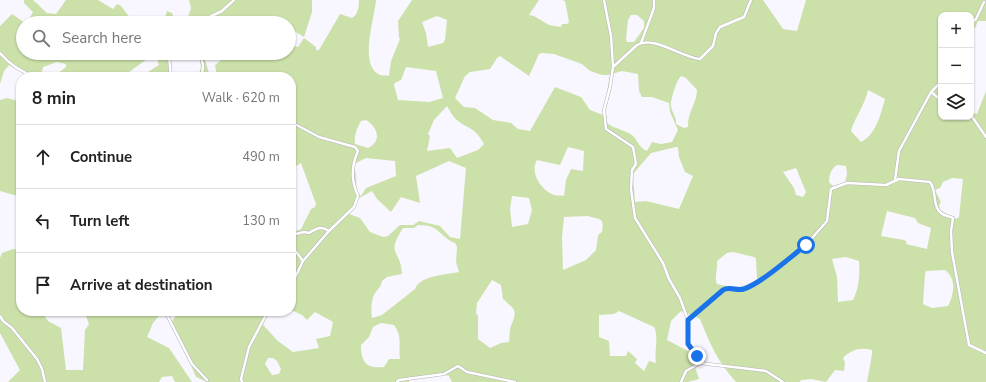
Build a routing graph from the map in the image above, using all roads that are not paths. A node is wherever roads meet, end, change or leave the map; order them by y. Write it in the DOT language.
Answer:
graph roads {
  1 [pos="234,0"];
  2 [pos="604,0"];
  3 [pos="654,0"];
  4 [pos="752,0"];
  5 [pos="984,1"];
  6 [pos="211,16"];
  7 [pos="974,22"];
  8 [pos="641,43"];
  9 [pos="0,53"];
  10 [pos="170,60"];
  11 [pos="202,60"];
  12 [pos="613,67"];
  13 [pos="23,72"];
  14 [pos="171,72"];
  15 [pos="202,72"];
  16 [pos="938,84"];
  17 [pos="930,92"];
  18 [pos="938,98"];
  19 [pos="974,119"];
  20 [pos="296,125"];
  21 [pos="986,137"];
  22 [pos="895,180"];
  23 [pos="329,231"];
  24 [pos="296,234"];
  25 [pos="296,252"];
  26 [pos="303,261"];
  27 [pos="296,276"];
  28 [pos="0,316"];
  29 [pos="168,316"];
  30 [pos="265,316"];
  31 [pos="688,320"];
  32 [pos="986,353"];
  33 [pos="700,363"];
  34 [pos="207,380"];
  35 [pos="45,382"];
  36 [pos="242,382"];
  37 [pos="397,382"];
  38 [pos="515,382"];
  39 [pos="681,382"];
  40 [pos="783,382"];
  1 -- 6 [label="street"];
  2 -- 12 [label="street"];
  3 -- 8 [label="street"];
  4 -- 8 [label="street"];
  5 -- 7 [label="street"];
  8 -- 12 [label="street"];
  9 -- 13 [label="street"];
  10 -- 14 [label="street"];
  11 -- 15 [label="street"];
  12 -- 31 [label="street"];
  16 -- 17 [label="street"];
  17 -- 18 [label="street"];
  17 -- 22 [label="street"];
  19 -- 21 [label="street"];
  20 -- 23 [label="street"];
  22 -- 31 [label="street"];
  22 -- 32 [label="street"];
  23 -- 24 [label="street"];
  23 -- 26 [label="street"];
  25 -- 26 [label="street"];
  26 -- 27 [label="street"];
  28 -- 35 [label="street"];
  29 -- 34 [label="street"];
  30 -- 36 [label="street"];
  31 -- 33 [label="street"];
  33 -- 39 [label="street"];
  33 -- 40 [label="street"];
  37 -- 38 [label="street"];
}
